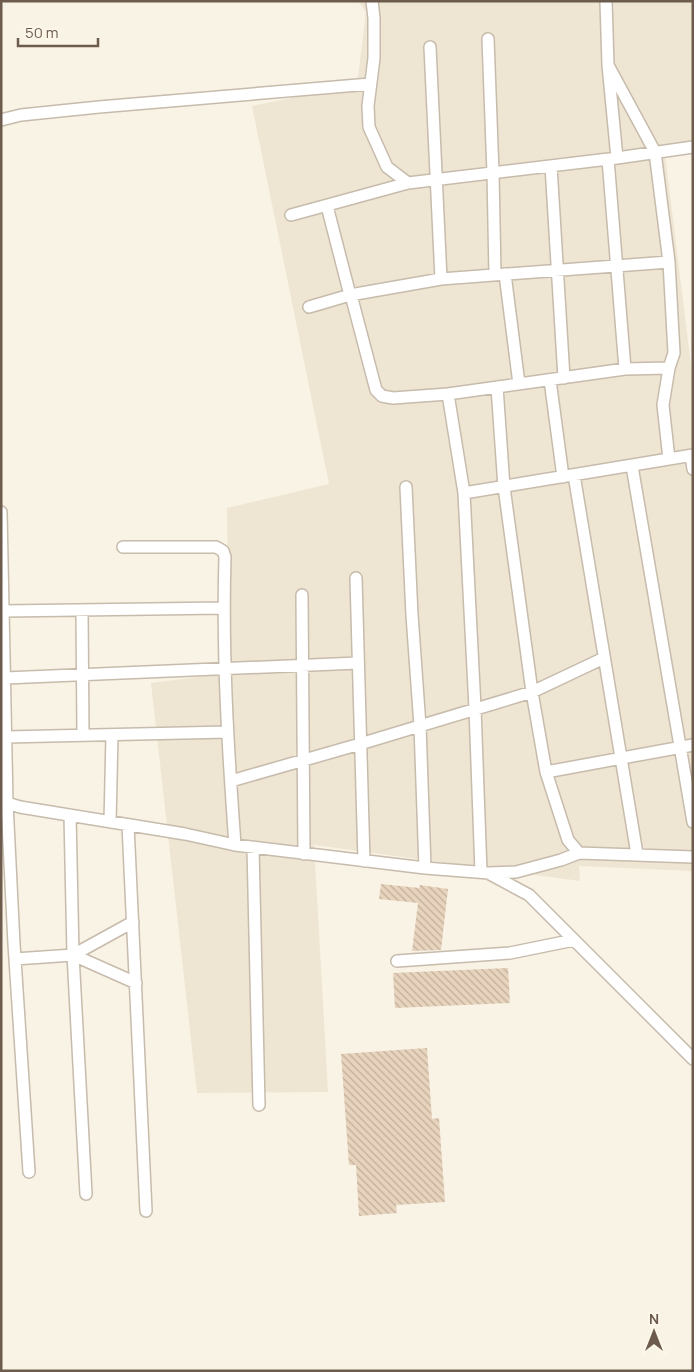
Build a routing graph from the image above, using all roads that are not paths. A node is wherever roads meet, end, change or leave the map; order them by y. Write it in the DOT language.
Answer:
graph roads {
  1 [pos="372,1"];
  2 [pos="606,1"];
  3 [pos="488,39"];
  4 [pos="430,47"];
  5 [pos="608,65"];
  6 [pos="370,84"];
  7 [pos="1,120"];
  8 [pos="693,147"];
  9 [pos="655,152"];
  10 [pos="613,159"];
  11 [pos="551,166"];
  12 [pos="493,173"];
  13 [pos="435,180"];
  14 [pos="408,183"];
  15 [pos="327,206"];
  16 [pos="291,215"];
  17 [pos="669,262"];
  18 [pos="616,267"];
  19 [pos="558,271"];
  20 [pos="500,275"];
  21 [pos="441,279"];
  22 [pos="350,295"];
  23 [pos="309,306"];
  24 [pos="669,368"];
  25 [pos="626,369"];
  26 [pos="564,378"];
  27 [pos="550,380"];
  28 [pos="519,384"];
  29 [pos="497,387"];
  30 [pos="448,394"];
  31 [pos="692,456"];
  32 [pos="669,459"];
  33 [pos="632,466"];
  34 [pos="693,469"];
  35 [pos="568,476"];
  36 [pos="406,486"];
  37 [pos="504,486"];
  38 [pos="464,493"];
  39 [pos="1,512"];
  40 [pos="123,547"];
  41 [pos="356,578"];
  42 [pos="302,595"];
  43 [pos="223,608"];
  44 [pos="82,610"];
  45 [pos="4,611"];
  46 [pos="604,658"];
  47 [pos="358,663"];
  48 [pos="302,664"];
  49 [pos="225,669"];
  50 [pos="82,675"];
  51 [pos="5,678"];
  52 [pos="532,692"];
  53 [pos="475,708"];
  54 [pos="420,726"];
  55 [pos="227,732"];
  56 [pos="83,735"];
  57 [pos="112,735"];
  58 [pos="6,737"];
  59 [pos="360,744"];
  60 [pos="693,746"];
  61 [pos="680,748"];
  62 [pos="303,759"];
  63 [pos="621,759"];
  64 [pos="546,772"];
  65 [pos="230,781"];
  66 [pos="4,803"];
  67 [pos="70,816"];
  68 [pos="110,822"];
  69 [pos="693,822"];
  70 [pos="128,825"];
  71 [pos="235,845"];
  72 [pos="253,848"];
  73 [pos="579,853"];
  74 [pos="304,854"];
  75 [pos="637,854"];
  76 [pos="693,857"];
  77 [pos="364,861"];
  78 [pos="425,868"];
  79 [pos="485,873"];
  80 [pos="133,922"];
  81 [pos="574,940"];
  82 [pos="14,944"];
  83 [pos="1,946"];
  84 [pos="73,955"];
  85 [pos="15,959"];
  86 [pos="397,961"];
  87 [pos="136,983"];
  88 [pos="693,1059"];
  89 [pos="259,1105"];
  90 [pos="28,1172"];
  91 [pos="86,1194"];
  92 [pos="146,1212"];
  1 -- 6 [label="street"];
  2 -- 5 [label="street"];
  3 -- 12 [label="street"];
  4 -- 13 [label="street"];
  5 -- 9 [label="street"];
  5 -- 10 [label="street"];
  6 -- 7 [label="street"];
  6 -- 14 [label="street"];
  8 -- 9 [label="street"];
  9 -- 10 [label="street"];
  9 -- 17 [label="street"];
  10 -- 11 [label="street"];
  10 -- 18 [label="street"];
  11 -- 12 [label="street"];
  11 -- 19 [label="street"];
  12 -- 13 [label="street"];
  12 -- 20 [label="street"];
  13 -- 14 [label="street"];
  13 -- 21 [label="street"];
  14 -- 15 [label="street"];
  15 -- 16 [label="street"];
  15 -- 22 [label="street"];
  17 -- 18 [label="street"];
  17 -- 24 [label="street"];
  18 -- 19 [label="street"];
  18 -- 25 [label="street"];
  19 -- 20 [label="street"];
  19 -- 26 [label="street"];
  20 -- 21 [label="street"];
  20 -- 28 [label="street"];
  21 -- 22 [label="street"];
  22 -- 23 [label="street"];
  22 -- 30 [label="street"];
  24 -- 25 [label="street"];
  24 -- 32 [label="street"];
  25 -- 26 [label="street"];
  26 -- 27 [label="street"];
  27 -- 28 [label="street"];
  27 -- 35 [label="street"];
  28 -- 29 [label="street"];
  29 -- 30 [label="street"];
  29 -- 37 [label="street"];
  30 -- 38 [label="street"];
  31 -- 32 [label="street"];
  31 -- 34 [label="street"];
  32 -- 33 [label="street"];
  33 -- 35 [label="street"];
  33 -- 61 [label="street"];
  35 -- 37 [label="street"];
  35 -- 46 [label="street"];
  36 -- 54 [label="street"];
  37 -- 38 [label="street"];
  37 -- 52 [label="street"];
  38 -- 53 [label="street"];
  39 -- 45 [label="street"];
  40 -- 43 [label="street"];
  41 -- 47 [label="street"];
  42 -- 48 [label="street"];
  43 -- 44 [label="street"];
  43 -- 49 [label="street"];
  44 -- 45 [label="street"];
  44 -- 50 [label="street"];
  45 -- 51 [label="street"];
  46 -- 52 [label="street"];
  46 -- 63 [label="street"];
  47 -- 48 [label="street"];
  47 -- 59 [label="street"];
  48 -- 49 [label="street"];
  48 -- 62 [label="street"];
  49 -- 50 [label="street"];
  49 -- 55 [label="street"];
  50 -- 51 [label="street"];
  50 -- 56 [label="street"];
  51 -- 58 [label="street"];
  52 -- 53 [label="street"];
  52 -- 64 [label="street"];
  53 -- 54 [label="street"];
  53 -- 79 [label="street"];
  54 -- 59 [label="street"];
  54 -- 78 [label="street"];
  55 -- 57 [label="street"];
  55 -- 65 [label="street"];
  56 -- 57 [label="street"];
  56 -- 58 [label="street"];
  57 -- 68 [label="street"];
  58 -- 66 [label="street"];
  59 -- 62 [label="street"];
  59 -- 77 [label="street"];
  60 -- 61 [label="street"];
  61 -- 63 [label="street"];
  61 -- 69 [label="street"];
  62 -- 65 [label="street"];
  62 -- 74 [label="street"];
  63 -- 64 [label="street"];
  63 -- 75 [label="street"];
  64 -- 73 [label="street"];
  65 -- 71 [label="street"];
  66 -- 67 [label="street"];
  66 -- 82 [label="street"];
  67 -- 68 [label="street"];
  67 -- 84 [label="street"];
  68 -- 70 [label="street"];
  70 -- 71 [label="street"];
  70 -- 80 [label="street"];
  71 -- 72 [label="street"];
  72 -- 74 [label="street"];
  72 -- 89 [label="street"];
  73 -- 75 [label="street"];
  73 -- 79 [label="street"];
  74 -- 77 [label="street"];
  75 -- 76 [label="street"];
  77 -- 78 [label="street"];
  78 -- 79 [label="street"];
  79 -- 81 [label="street"];
  80 -- 84 [label="street"];
  80 -- 87 [label="street"];
  81 -- 86 [label="street"];
  81 -- 88 [label="street"];
  82 -- 83 [label="street"];
  82 -- 85 [label="street"];
  84 -- 85 [label="street"];
  84 -- 87 [label="street"];
  84 -- 91 [label="street"];
  85 -- 90 [label="street"];
  87 -- 92 [label="street"];
}
